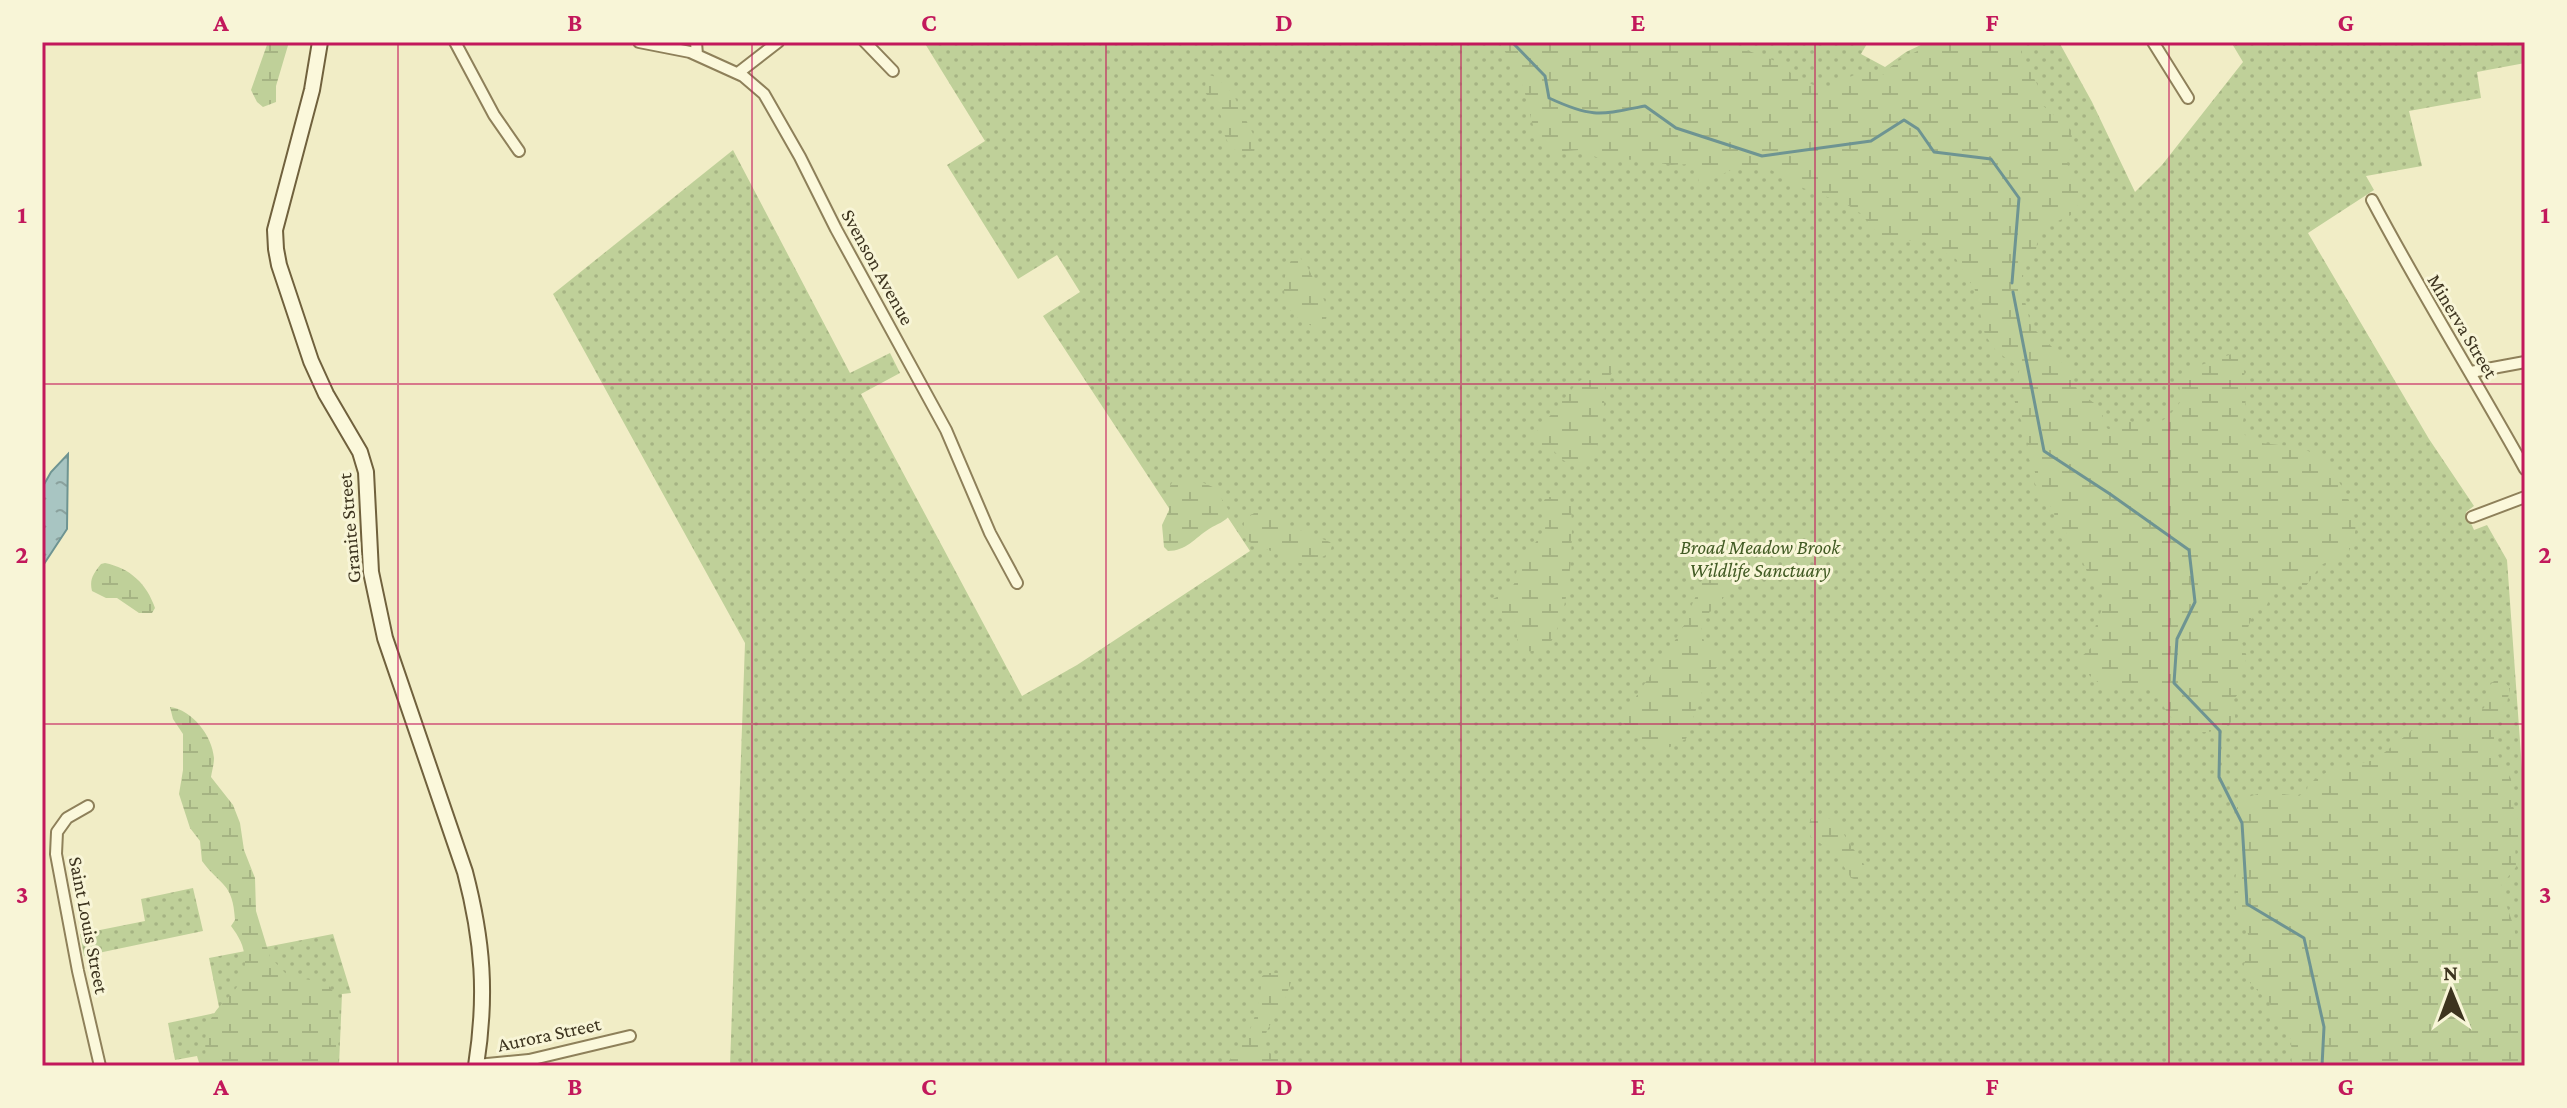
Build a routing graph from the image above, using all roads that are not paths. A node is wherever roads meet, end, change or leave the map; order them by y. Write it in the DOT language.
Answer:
graph roads {
  1 [pos="320,42"];
  2 [pos="455,42"];
  3 [pos="639,42"];
  4 [pos="696,42"];
  5 [pos="778,42"];
  6 [pos="865,42"];
  7 [pos="2153,42"];
  8 [pos="697,55"];
  9 [pos="893,71"];
  10 [pos="738,73"];
  11 [pos="2188,98"];
  12 [pos="519,151"];
  13 [pos="2372,200"];
  14 [pos="2525,362"];
  15 [pos="2471,372"];
  16 [pos="2525,469"];
  17 [pos="2525,497"];
  18 [pos="2472,517"];
  19 [pos="1017,583"];
  20 [pos="88,806"];
  21 [pos="630,1036"];
  22 [pos="476,1065"];
  23 [pos="100,1066"];
  1 -- 22 [label="street, Granite Street"];
  2 -- 12 [label="street"];
  3 -- 8 [label="street, Svenson Avenue"];
  4 -- 8 [label="street"];
  5 -- 10 [label="street"];
  6 -- 9 [label="street"];
  7 -- 11 [label="street"];
  8 -- 10 [label="street, Svenson Avenue"];
  10 -- 19 [label="street, Svenson Avenue"];
  13 -- 15 [label="street, Minerva Street"];
  14 -- 15 [label="street"];
  15 -- 16 [label="street, Minerva Street"];
  17 -- 18 [label="street"];
  20 -- 23 [label="street, Saint Louis Street"];
  21 -- 22 [label="street, Aurora Street"];
}
